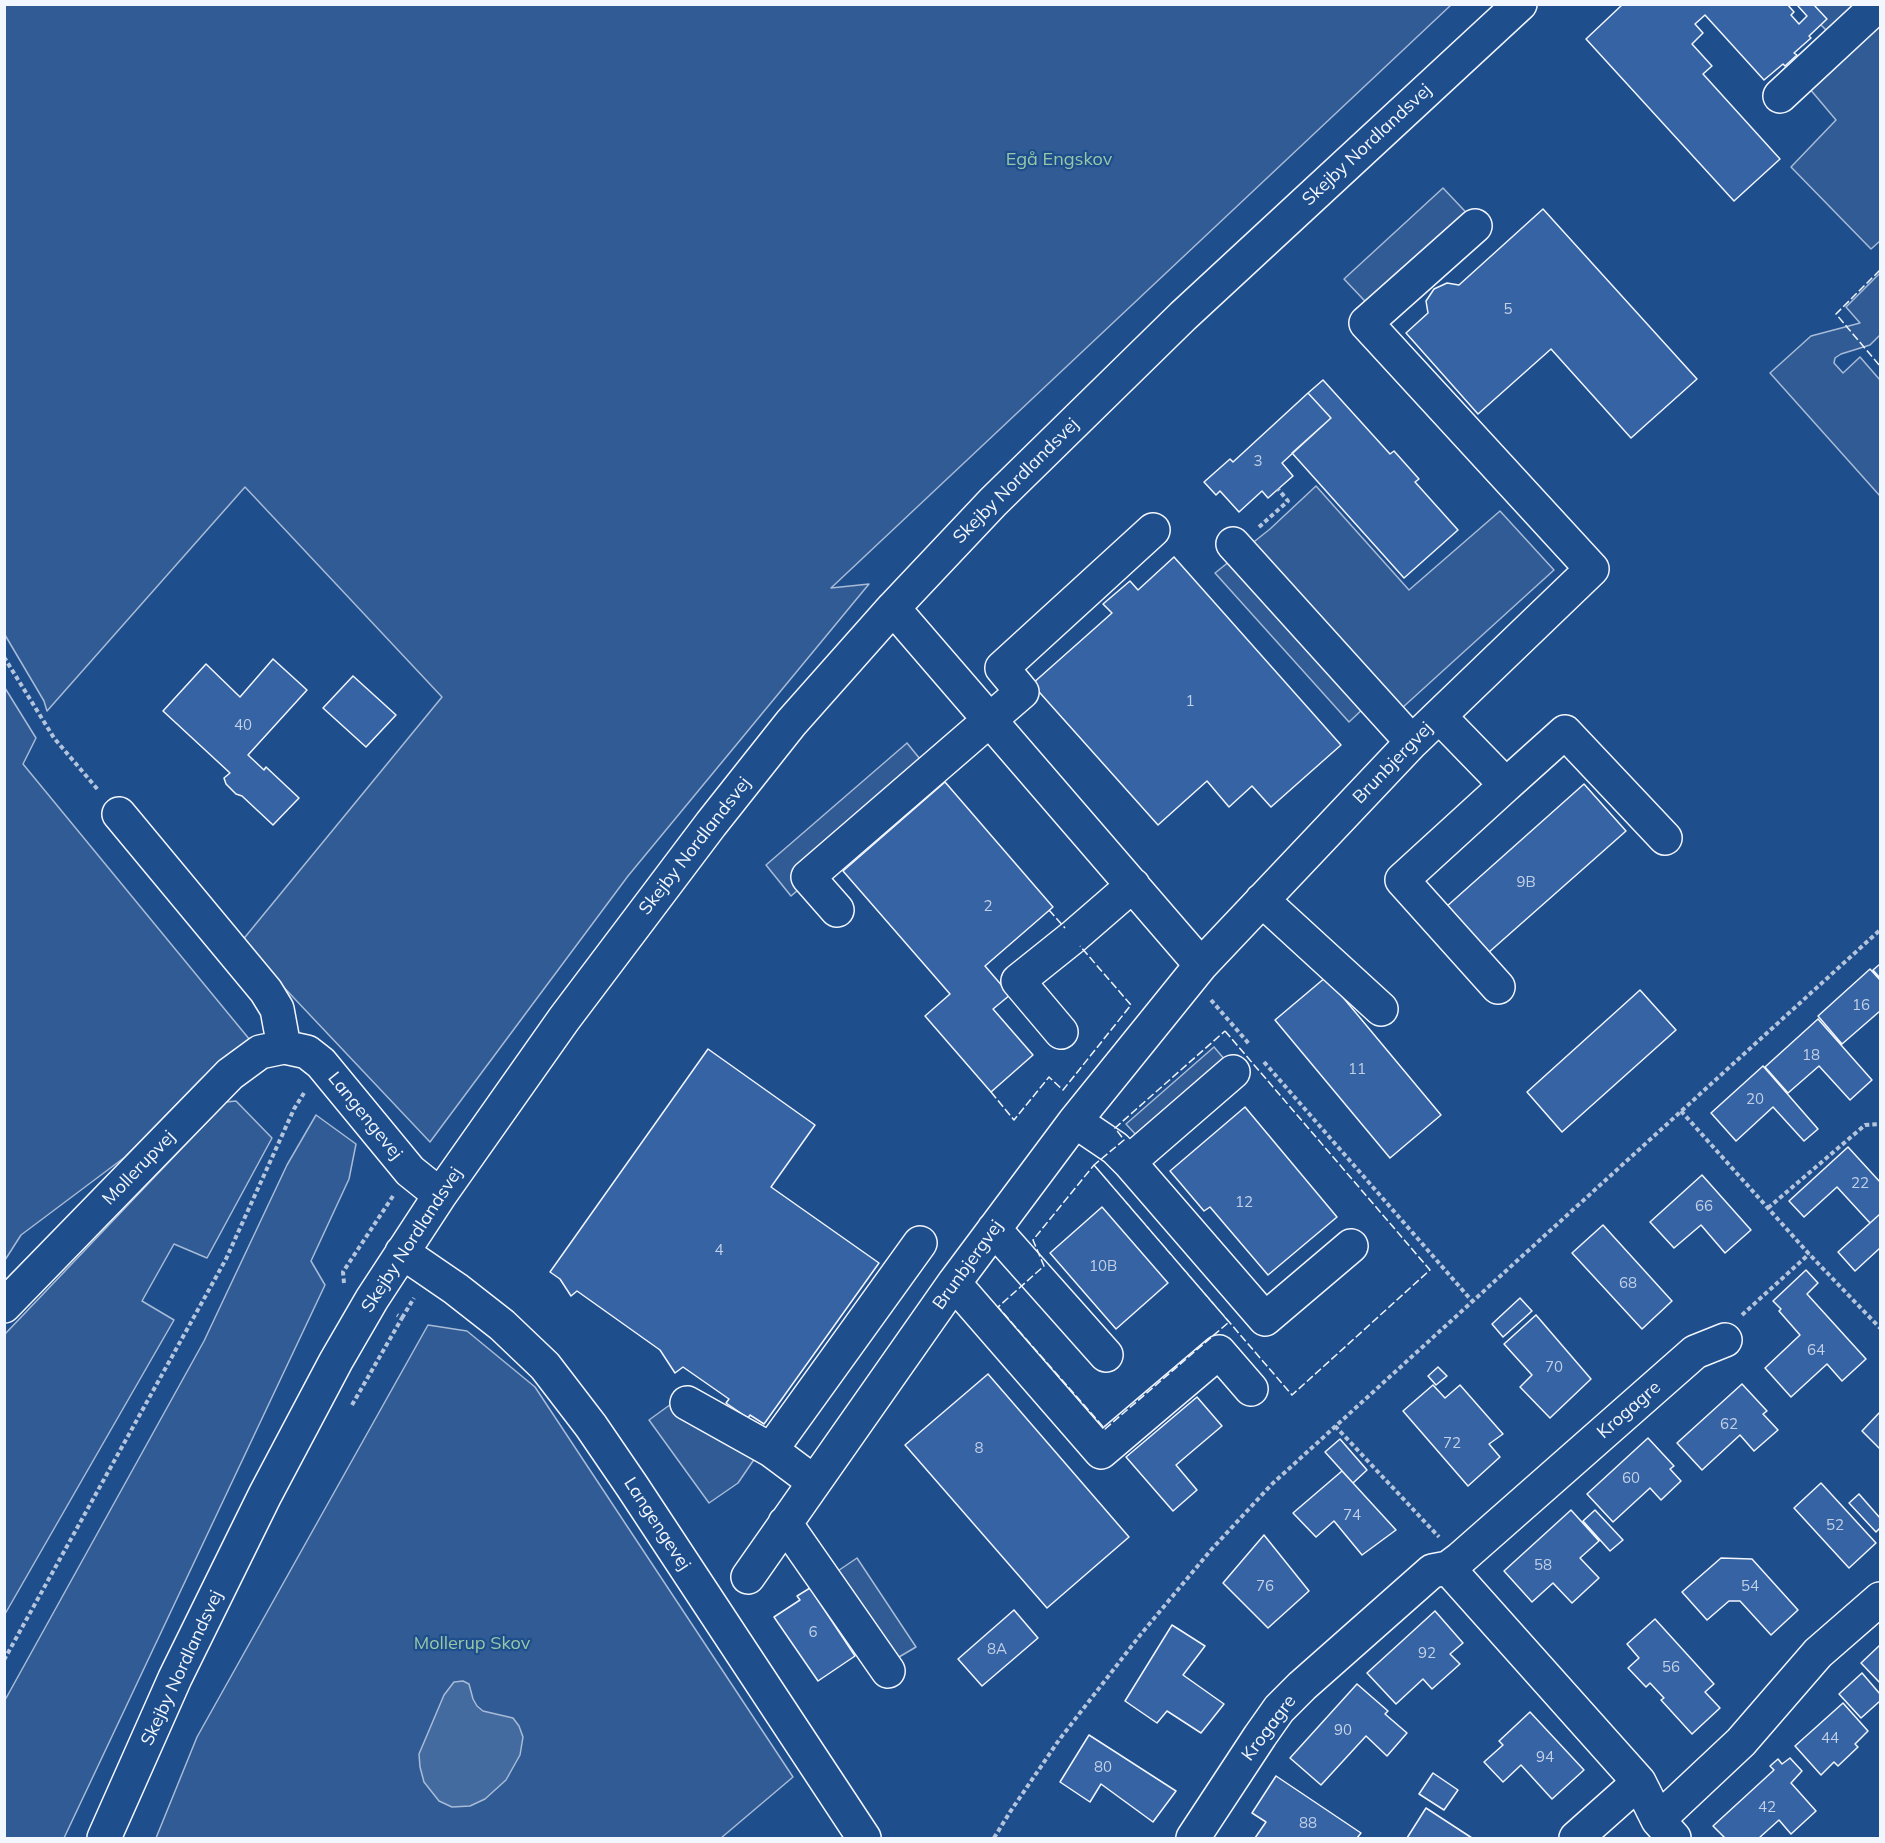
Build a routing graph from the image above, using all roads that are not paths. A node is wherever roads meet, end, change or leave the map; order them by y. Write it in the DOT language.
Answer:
graph roads {
  1 [pos="1879,4"];
  2 [pos="1512,11"];
  3 [pos="1780,96"];
  4 [pos="1475,226"];
  5 [pos="1153,530"];
  6 [pos="1235,546"];
  7 [pos="893,608"];
  8 [pos="1439,716"];
  9 [pos="990,720"];
  10 [pos="1412,742"];
  11 [pos="1506,785"];
  12 [pos="119,814"];
  13 [pos="1665,838"];
  14 [pos="1133,885"];
  15 [pos="1262,900"];
  16 [pos="837,910"];
  17 [pos="1196,971"];
  18 [pos="1498,987"];
  19 [pos="1381,1009"];
  20 [pos="1061,1032"];
  21 [pos="284,1047"];
  22 [pos="1233,1072"];
  23 [pos="1075,1121"];
  24 [pos="1129,1162"];
  25 [pos="440,1195"];
  26 [pos="994,1229"];
  27 [pos="920,1243"];
  28 [pos="1351,1246"];
  29 [pos="402,1252"];
  30 [pos="954,1283"];
  31 [pos="4,1306"];
  32 [pos="1725,1340"];
  33 [pos="1106,1355"];
  34 [pos="1251,1389"];
  35 [pos="687,1403"];
  36 [pos="771,1450"];
  37 [pos="814,1482"];
  38 [pos="785,1523"];
  39 [pos="1454,1564"];
  40 [pos="748,1576"];
  41 [pos="1881,1599"];
  42 [pos="888,1671"];
  43 [pos="1639,1782"];
  44 [pos="1666,1829"];
  45 [pos="104,1839"];
  46 [pos="864,1839"];
  47 [pos="1193,1839"];
  48 [pos="1576,1839"];
  1 -- 3 [label="street"];
  2 -- 7 [label="street, Skejby Nordlandsvej"];
  4 -- 8 [label="street, Brunbjergvej"];
  5 -- 9 [label="street"];
  6 -- 10 [label="street"];
  7 -- 9 [label="street"];
  7 -- 25 [label="street, Skejby Nordlandsvej"];
  8 -- 10 [label="street, Brunbjergvej"];
  8 -- 11 [label="street"];
  9 -- 14 [label="street"];
  9 -- 16 [label="street"];
  10 -- 15 [label="street, Brunbjergvej"];
  11 -- 13 [label="street"];
  11 -- 18 [label="street"];
  12 -- 21 [label="street"];
  14 -- 17 [label="street"];
  14 -- 20 [label="street"];
  15 -- 17 [label="street, Brunbjergvej"];
  15 -- 19 [label="street"];
  17 -- 23 [label="street, Brunbjergvej"];
  21 -- 25 [label="street, Langengevej"];
  21 -- 31 [label="street, Mollerupvej"];
  22 -- 24 [label="street"];
  23 -- 24 [label="street"];
  23 -- 26 [label="street, Brunbjergvej"];
  24 -- 28 [label="street"];
  25 -- 29 [label="street, Skejby Nordlandsvej"];
  26 -- 30 [label="street, Brunbjergvej"];
  26 -- 33 [label="street"];
  27 -- 36 [label="street"];
  29 -- 45 [label="street, Skejby Nordlandsvej"];
  29 -- 46 [label="street, Langengevej"];
  30 -- 34 [label="street"];
  30 -- 37 [label="street, Brunbjergvej"];
  32 -- 39 [label="street, Krogagre"];
  35 -- 36 [label="street"];
  36 -- 37 [label="street"];
  37 -- 38 [label="street, Brunbjergvej"];
  38 -- 40 [label="street, Brunbjergvej"];
  38 -- 42 [label="street"];
  39 -- 43 [label="street"];
  39 -- 47 [label="street, Krogagre"];
  41 -- 44 [label="street"];
  43 -- 44 [label="street"];
  43 -- 48 [label="street"];
}
